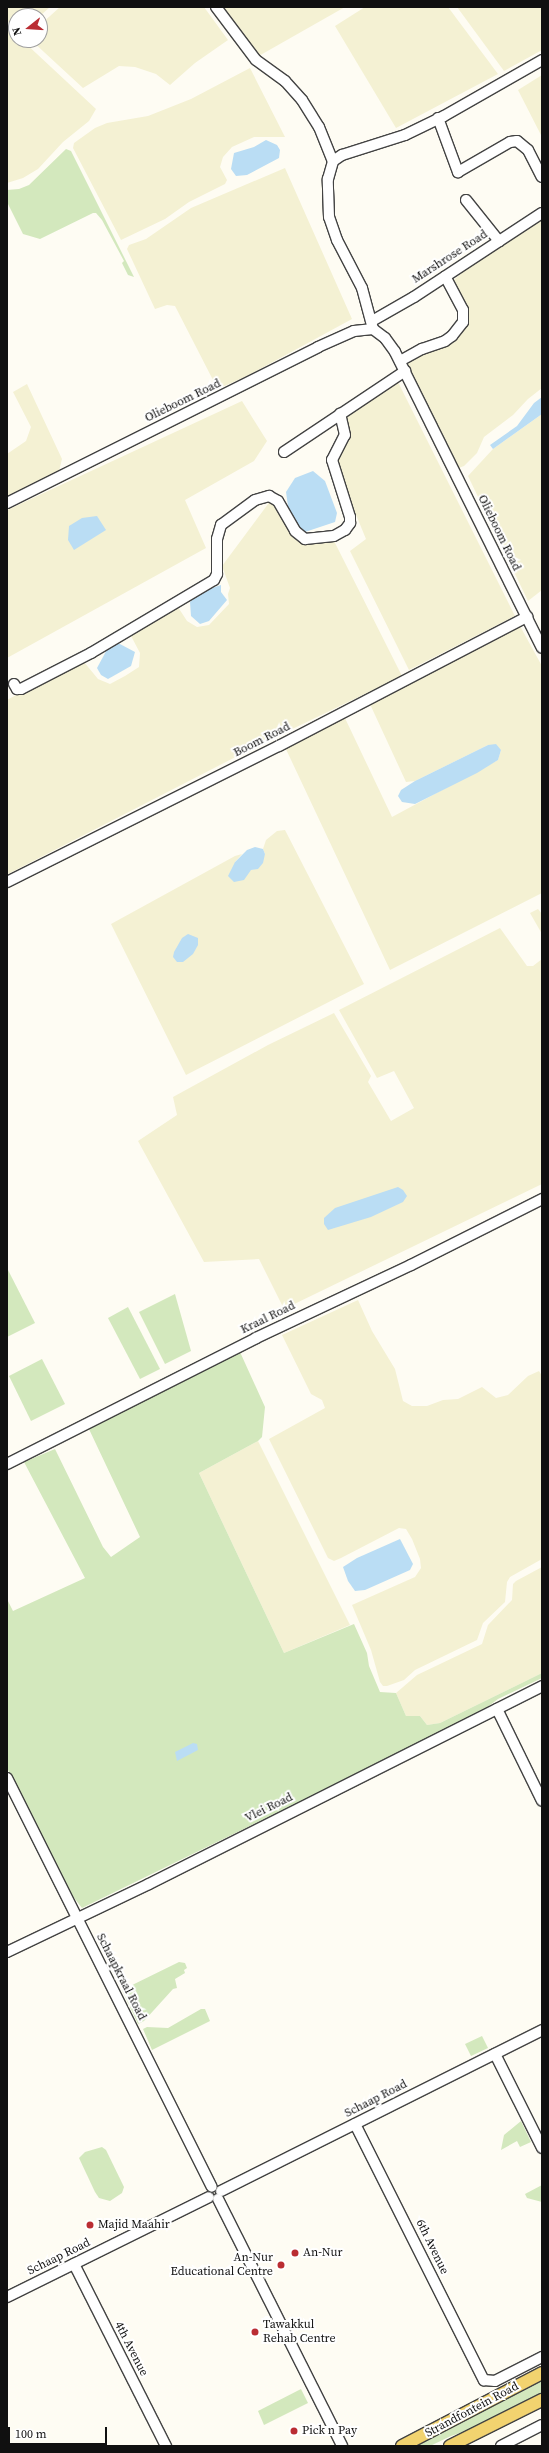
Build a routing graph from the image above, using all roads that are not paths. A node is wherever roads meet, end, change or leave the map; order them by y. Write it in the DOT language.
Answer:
graph roads {
  1 [pos="216,7"];
  2 [pos="542,60"];
  3 [pos="438,118"];
  4 [pos="333,161"];
  5 [pos="542,177"];
  6 [pos="466,200"];
  7 [pos="542,213"];
  8 [pos="499,241"];
  9 [pos="445,276"];
  10 [pos="373,325"];
  11 [pos="400,361"];
  12 [pos="405,371"];
  13 [pos="340,414"];
  14 [pos="284,452"];
  15 [pos="7,503"];
  16 [pos="526,617"];
  17 [pos="542,648"];
  18 [pos="14,684"];
  19 [pos="7,882"];
  20 [pos="542,1199"];
  21 [pos="7,1464"];
  22 [pos="542,1686"];
  23 [pos="497,1709"];
  24 [pos="7,1778"];
  25 [pos="542,1801"];
  26 [pos="77,1917"];
  27 [pos="7,1952"];
  28 [pos="542,2030"];
  29 [pos="495,2054"];
  30 [pos="355,2124"];
  31 [pos="542,2148"];
  32 [pos="215,2194"];
  33 [pos="74,2264"];
  34 [pos="7,2298"];
  35 [pos="542,2357"];
  36 [pos="542,2373"];
  37 [pos="542,2400"];
  38 [pos="542,2425"];
  39 [pos="516,2443"];
  40 [pos="166,2446"];
  41 [pos="342,2446"];
  42 [pos="402,2446"];
  43 [pos="450,2446"];
  44 [pos="501,2446"];
  1 -- 4 [label="street"];
  2 -- 3 [label="street"];
  3 -- 4 [label="street"];
  3 -- 5 [label="street"];
  4 -- 10 [label="street"];
  6 -- 8 [label="street"];
  7 -- 8 [label="street, Marshrose Road"];
  8 -- 9 [label="street, Marshrose Road"];
  9 -- 10 [label="street, Marshrose Road"];
  9 -- 11 [label="street"];
  10 -- 11 [label="street, Olieboom Road"];
  10 -- 15 [label="street, Olieboom Road"];
  11 -- 12 [label="street, Olieboom Road"];
  12 -- 13 [label="street"];
  12 -- 16 [label="street, Olieboom Road"];
  13 -- 14 [label="street"];
  13 -- 18 [label="street"];
  16 -- 17 [label="street, Olieboom Road"];
  16 -- 19 [label="street, Boom Road"];
  20 -- 21 [label="street, Kraal Road"];
  22 -- 23 [label="street, Vlei Road"];
  23 -- 25 [label="street"];
  23 -- 26 [label="street, Vlei Road"];
  24 -- 26 [label="street, Schaapkraal Road"];
  26 -- 27 [label="street, Vlei Road"];
  26 -- 32 [label="street, Schaapkraal Road"];
  28 -- 29 [label="street, Schaap Road"];
  29 -- 30 [label="street, Schaap Road"];
  29 -- 31 [label="street"];
  30 -- 32 [label="street, Schaap Road"];
  30 -- 35 [label="street, 6th Avenue"];
  32 -- 33 [label="street, Schaap Road"];
  32 -- 41 [label="street, Schaapkraal Road"];
  33 -- 34 [label="street, Schaap Road"];
  33 -- 40 [label="street, 4th Avenue"];
  36 -- 42 [label="main road, Strandfontein Road"];
  37 -- 43 [label="main road, Strandfontein Road"];
  38 -- 39 [label="street"];
  39 -- 44 [label="street"];
}
